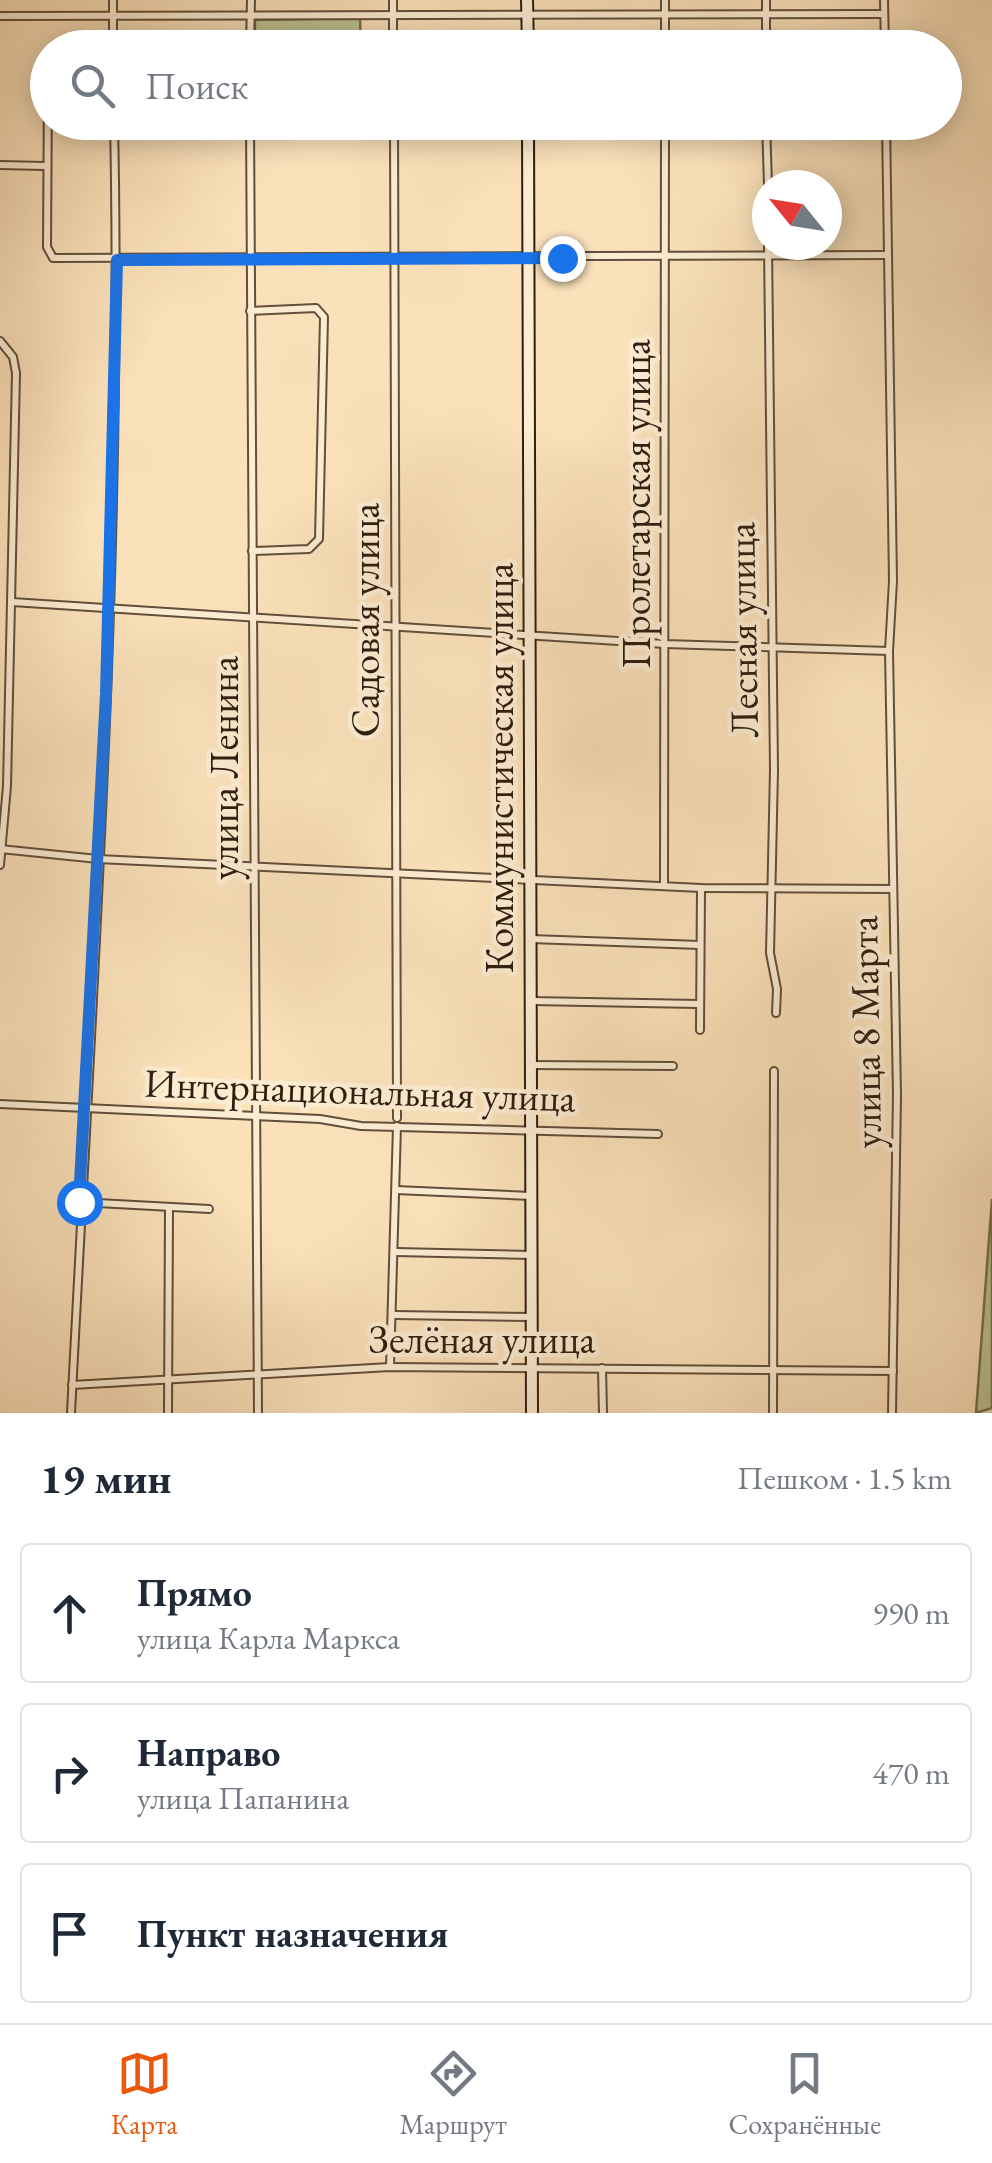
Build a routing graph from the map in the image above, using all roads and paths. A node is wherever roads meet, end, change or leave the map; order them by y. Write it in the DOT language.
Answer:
graph roads {
  1 [pos="113,0"];
  2 [pos="250,0"];
  3 [pos="393,0"];
  4 [pos="528,0"];
  5 [pos="665,0"];
  6 [pos="766,0"];
  7 [pos="884,0"];
  8 [pos="766,12"];
  9 [pos="665,13"];
  10 [pos="393,14"];
  11 [pos="528,14"];
  12 [pos="884,14"];
  13 [pos="251,15"];
  14 [pos="0,16"];
  15 [pos="114,17"];
  16 [pos="114,30"];
  17 [pos="251,30"];
  18 [pos="393,30"];
  19 [pos="528,30"];
  20 [pos="665,30"];
  21 [pos="766,30"];
  22 [pos="884,30"];
  23 [pos="47,140"];
  24 [pos="114,140"];
  25 [pos="250,140"];
  26 [pos="394,140"];
  27 [pos="528,140"];
  28 [pos="665,140"];
  29 [pos="767,140"];
  30 [pos="886,140"];
  31 [pos="0,165"];
  32 [pos="46,166"];
  33 [pos="768,170"];
  34 [pos="842,255"];
  35 [pos="885,255"];
  36 [pos="752,256"];
  37 [pos="666,257"];
  38 [pos="394,258"];
  39 [pos="528,258"];
  40 [pos="250,259"];
  41 [pos="117,260"];
  42 [pos="768,260"];
  43 [pos="250,311"];
  44 [pos="0,341"];
  45 [pos="252,551"];
  46 [pos="12,602"];
  47 [pos="109,610"];
  48 [pos="253,618"];
  49 [pos="396,627"];
  50 [pos="528,635"];
  51 [pos="665,644"];
  52 [pos="770,650"];
  53 [pos="888,651"];
  54 [pos="1,849"];
  55 [pos="98,859"];
  56 [pos="0,865"];
  57 [pos="254,867"];
  58 [pos="395,873"];
  59 [pos="530,880"];
  60 [pos="664,886"];
  61 [pos="701,888"];
  62 [pos="892,890"];
  63 [pos="773,891"];
  64 [pos="530,939"];
  65 [pos="700,945"];
  66 [pos="530,1001"];
  67 [pos="699,1004"];
  68 [pos="776,1013"];
  69 [pos="700,1030"];
  70 [pos="531,1065"];
  71 [pos="673,1066"];
  72 [pos="774,1071"];
  73 [pos="0,1104"];
  74 [pos="86,1108"];
  75 [pos="256,1118"];
  76 [pos="397,1122"];
  77 [pos="530,1129"];
  78 [pos="658,1134"];
  79 [pos="396,1190"];
  80 [pos="531,1196"];
  81 [pos="79,1202"];
  82 [pos="169,1208"];
  83 [pos="209,1209"];
  84 [pos="396,1252"];
  85 [pos="532,1255"];
  86 [pos="394,1315"];
  87 [pos="532,1317"];
  88 [pos="390,1367"];
  89 [pos="602,1368"];
  90 [pos="532,1370"];
  91 [pos="773,1370"];
  92 [pos="893,1371"];
  93 [pos="258,1374"];
  94 [pos="168,1378"];
  95 [pos="72,1385"];
  96 [pos="70,1413"];
  97 [pos="168,1413"];
  98 [pos="258,1413"];
  99 [pos="532,1413"];
  100 [pos="603,1413"];
  101 [pos="772,1413"];
  102 [pos="892,1413"];
  1 -- 15 [label="street"];
  2 -- 13 [label="street"];
  3 -- 10 [label="street"];
  4 -- 11 [label="street"];
  5 -- 9 [label="street"];
  6 -- 8 [label="street"];
  7 -- 12 [label="street"];
  8 -- 9 [label="street"];
  8 -- 12 [label="street"];
  8 -- 21 [label="street"];
  9 -- 11 [label="street"];
  9 -- 20 [label="street"];
  10 -- 11 [label="street"];
  10 -- 13 [label="street"];
  10 -- 18 [label="street"];
  11 -- 19 [label="street"];
  12 -- 22 [label="street"];
  13 -- 15 [label="street"];
  13 -- 17 [label="street"];
  14 -- 15 [label="street"];
  15 -- 16 [label="street"];
  23 -- 32 [label="street"];
  24 -- 41 [label="street"];
  25 -- 40 [label="street, улица Ленина"];
  26 -- 38 [label="street, Садовая улица"];
  27 -- 39 [label="street, Коммунистическая улица"];
  28 -- 37 [label="street, Пролетарская улица"];
  29 -- 33 [label="street"];
  30 -- 35 [label="street"];
  31 -- 32 [label="street"];
  32 -- 41 [label="street"];
  34 -- 35 [label="street"];
  35 -- 53 [label="street, улица 8 Марта"];
  36 -- 37 [label="street"];
  37 -- 39 [label="street"];
  37 -- 51 [label="street, Пролетарская улица"];
  38 -- 39 [label="street"];
  38 -- 40 [label="street"];
  38 -- 49 [label="street, Садовая улица"];
  39 -- 50 [label="street, Коммунистическая улица"];
  40 -- 41 [label="street"];
  40 -- 43 [label="street, улица Ленина"];
  41 -- 47 [label="street"];
  42 -- 52 [label="street, Лесная улица"];
  43 -- 45 [label="street, улица Ленина"];
  43 -- 45 [label="street"];
  44 -- 46 [label="street"];
  45 -- 48 [label="street, улица Ленина"];
  46 -- 47 [label="street"];
  46 -- 54 [label="street"];
  47 -- 48 [label="street"];
  47 -- 55 [label="street"];
  48 -- 49 [label="street"];
  48 -- 57 [label="street, улица Ленина"];
  49 -- 50 [label="street"];
  49 -- 58 [label="street, Садовая улица"];
  50 -- 51 [label="street"];
  50 -- 59 [label="street, Коммунистическая улица"];
  51 -- 52 [label="street"];
  51 -- 60 [label="street, Пролетарская улица"];
  52 -- 53 [label="street"];
  52 -- 63 [label="street, Лесная улица"];
  53 -- 62 [label="street, улица 8 Марта"];
  54 -- 55 [label="street"];
  54 -- 56 [label="street"];
  55 -- 57 [label="street"];
  55 -- 74 [label="street"];
  57 -- 58 [label="street"];
  57 -- 75 [label="street, улица Ленина"];
  58 -- 59 [label="street"];
  58 -- 76 [label="street, Садовая улица"];
  59 -- 60 [label="street"];
  59 -- 64 [label="street, Коммунистическая улица"];
  60 -- 61 [label="street"];
  61 -- 63 [label="street"];
  61 -- 65 [label="street"];
  62 -- 63 [label="street"];
  62 -- 92 [label="street, улица 8 Марта"];
  63 -- 68 [label="street, Лесная улица"];
  64 -- 65 [label="street"];
  64 -- 66 [label="street, Коммунистическая улица"];
  65 -- 67 [label="street"];
  66 -- 67 [label="street"];
  66 -- 70 [label="street, Коммунистическая улица"];
  67 -- 69 [label="street"];
  70 -- 71 [label="street"];
  70 -- 77 [label="street, Коммунистическая улица"];
  72 -- 91 [label="street"];
  73 -- 74 [label="street, Интернациональная улица"];
  74 -- 75 [label="street, Интернациональная улица"];
  74 -- 81 [label="street"];
  75 -- 76 [label="street, Интернациональная улица"];
  75 -- 93 [label="street, улица Ленина"];
  76 -- 77 [label="street, Интернациональная улица"];
  76 -- 79 [label="street, Садовая улица"];
  77 -- 78 [label="street, Интернациональная улица"];
  77 -- 80 [label="street, Коммунистическая улица"];
  79 -- 80 [label="street"];
  79 -- 84 [label="street, Садовая улица"];
  80 -- 85 [label="street, Коммунистическая улица"];
  81 -- 82 [label="street"];
  81 -- 95 [label="street"];
  82 -- 83 [label="street"];
  82 -- 94 [label="street"];
  84 -- 85 [label="street"];
  84 -- 86 [label="street, Садовая улица"];
  85 -- 87 [label="street, Коммунистическая улица"];
  86 -- 87 [label="street"];
  86 -- 88 [label="street, Садовая улица"];
  87 -- 90 [label="street, Коммунистическая улица"];
  88 -- 90 [label="street, Зелёная улица"];
  88 -- 93 [label="street, Зелёная улица"];
  89 -- 90 [label="street, Зелёная улица"];
  89 -- 91 [label="street, Зелёная улица"];
  89 -- 100 [label="street"];
  90 -- 99 [label="street, Коммунистическая улица"];
  91 -- 92 [label="street, Зелёная улица"];
  91 -- 101 [label="street"];
  92 -- 102 [label="street, улица 8 Марта"];
  93 -- 94 [label="street, Зелёная улица"];
  93 -- 98 [label="street, улица Ленина"];
  94 -- 95 [label="street, Зелёная улица"];
  94 -- 97 [label="street"];
  95 -- 96 [label="street"];
}
